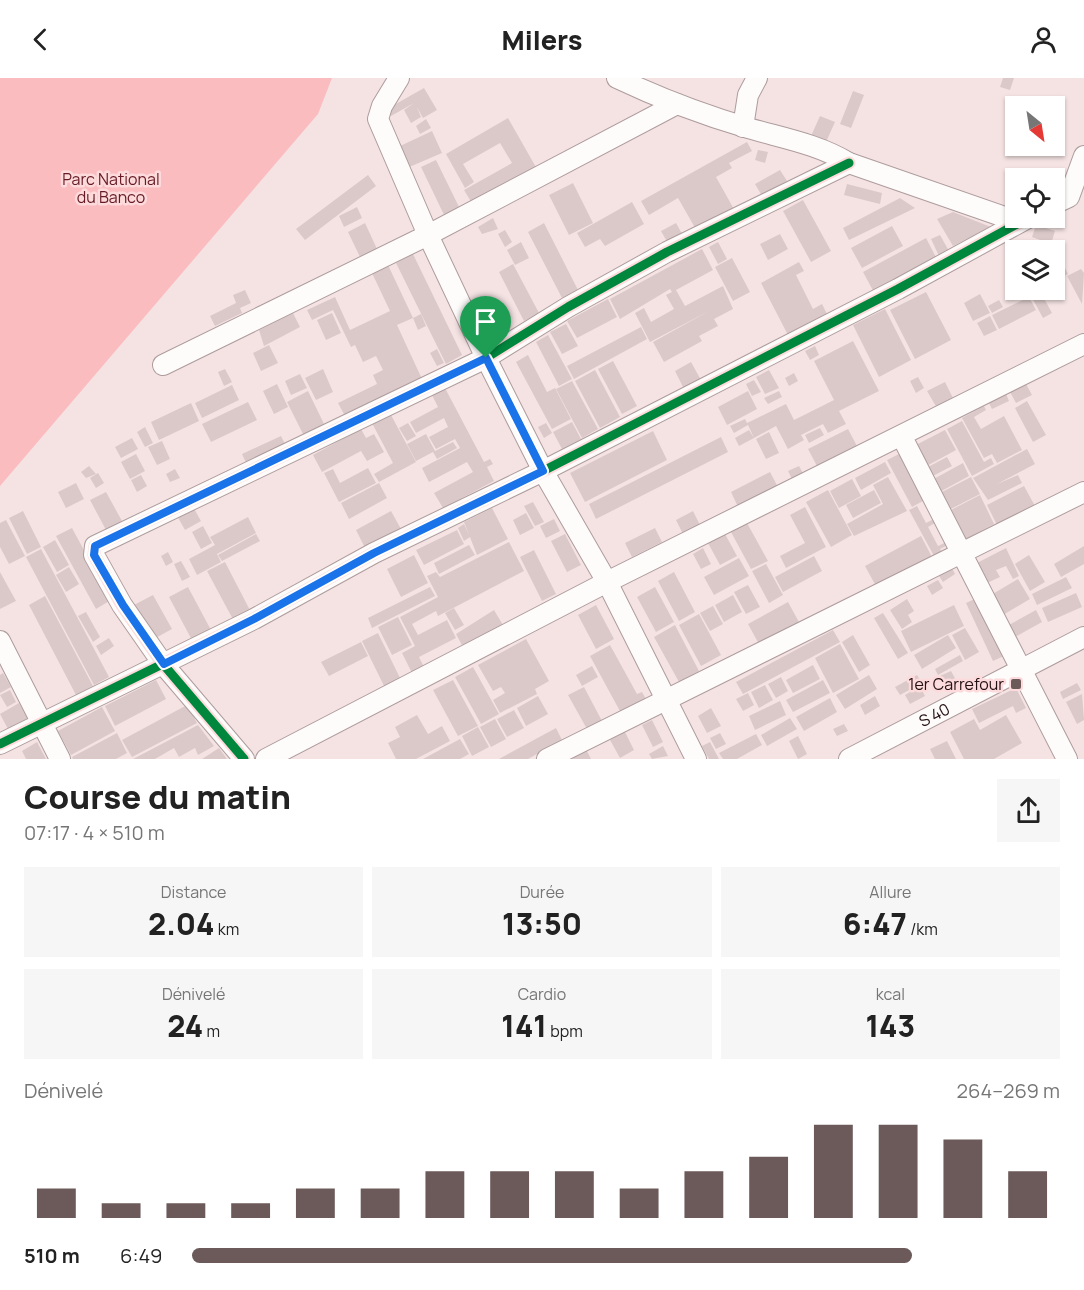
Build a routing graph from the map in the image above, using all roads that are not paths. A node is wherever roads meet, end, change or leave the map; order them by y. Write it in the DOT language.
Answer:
graph roads {
  1 [pos="399,78"];
  2 [pos="617,78"];
  3 [pos="757,78"];
  4 [pos="677,104"];
  5 [pos="743,127"];
  6 [pos="1084,156"];
  7 [pos="849,162"];
  8 [pos="1069,202"];
  9 [pos="1005,214"];
  10 [pos="1009,228"];
  11 [pos="428,235"];
  12 [pos="1084,344"];
  13 [pos="486,358"];
  14 [pos="163,365"];
  15 [pos="902,437"];
  16 [pos="543,471"];
  17 [pos="1084,492"];
  18 [pos="961,552"];
  19 [pos="607,582"];
  20 [pos="1084,638"];
  21 [pos="0,641"];
  22 [pos="164,664"];
  23 [pos="1020,670"];
  24 [pos="665,700"];
  25 [pos="42,722"];
  26 [pos="0,744"];
  27 [pos="60,759"];
  28 [pos="244,759"];
  29 [pos="266,759"];
  30 [pos="547,759"];
  31 [pos="696,759"];
  32 [pos="849,759"];
  33 [pos="1067,759"];
  1 -- 11 [label="street"];
  2 -- 4 [label="street"];
  3 -- 5 [label="street"];
  4 -- 5 [label="street"];
  4 -- 11 [label="street"];
  5 -- 7 [label="street"];
  6 -- 8 [label="street"];
  7 -- 9 [label="street"];
  7 -- 13 [label="street"];
  10 -- 16 [label="street"];
  11 -- 13 [label="street"];
  11 -- 14 [label="street"];
  12 -- 15 [label="street"];
  13 -- 16 [label="street"];
  13 -- 22 [label="street"];
  15 -- 18 [label="street"];
  15 -- 19 [label="street"];
  16 -- 19 [label="street"];
  16 -- 22 [label="street"];
  17 -- 18 [label="street"];
  18 -- 23 [label="street"];
  18 -- 24 [label="street"];
  19 -- 24 [label="street"];
  19 -- 29 [label="street"];
  20 -- 23 [label="street, S 40"];
  21 -- 25 [label="street"];
  22 -- 25 [label="street"];
  22 -- 28 [label="street"];
  23 -- 32 [label="street, S 40"];
  23 -- 33 [label="street"];
  24 -- 30 [label="street"];
  24 -- 31 [label="street"];
  25 -- 26 [label="street"];
  25 -- 27 [label="street"];
}
